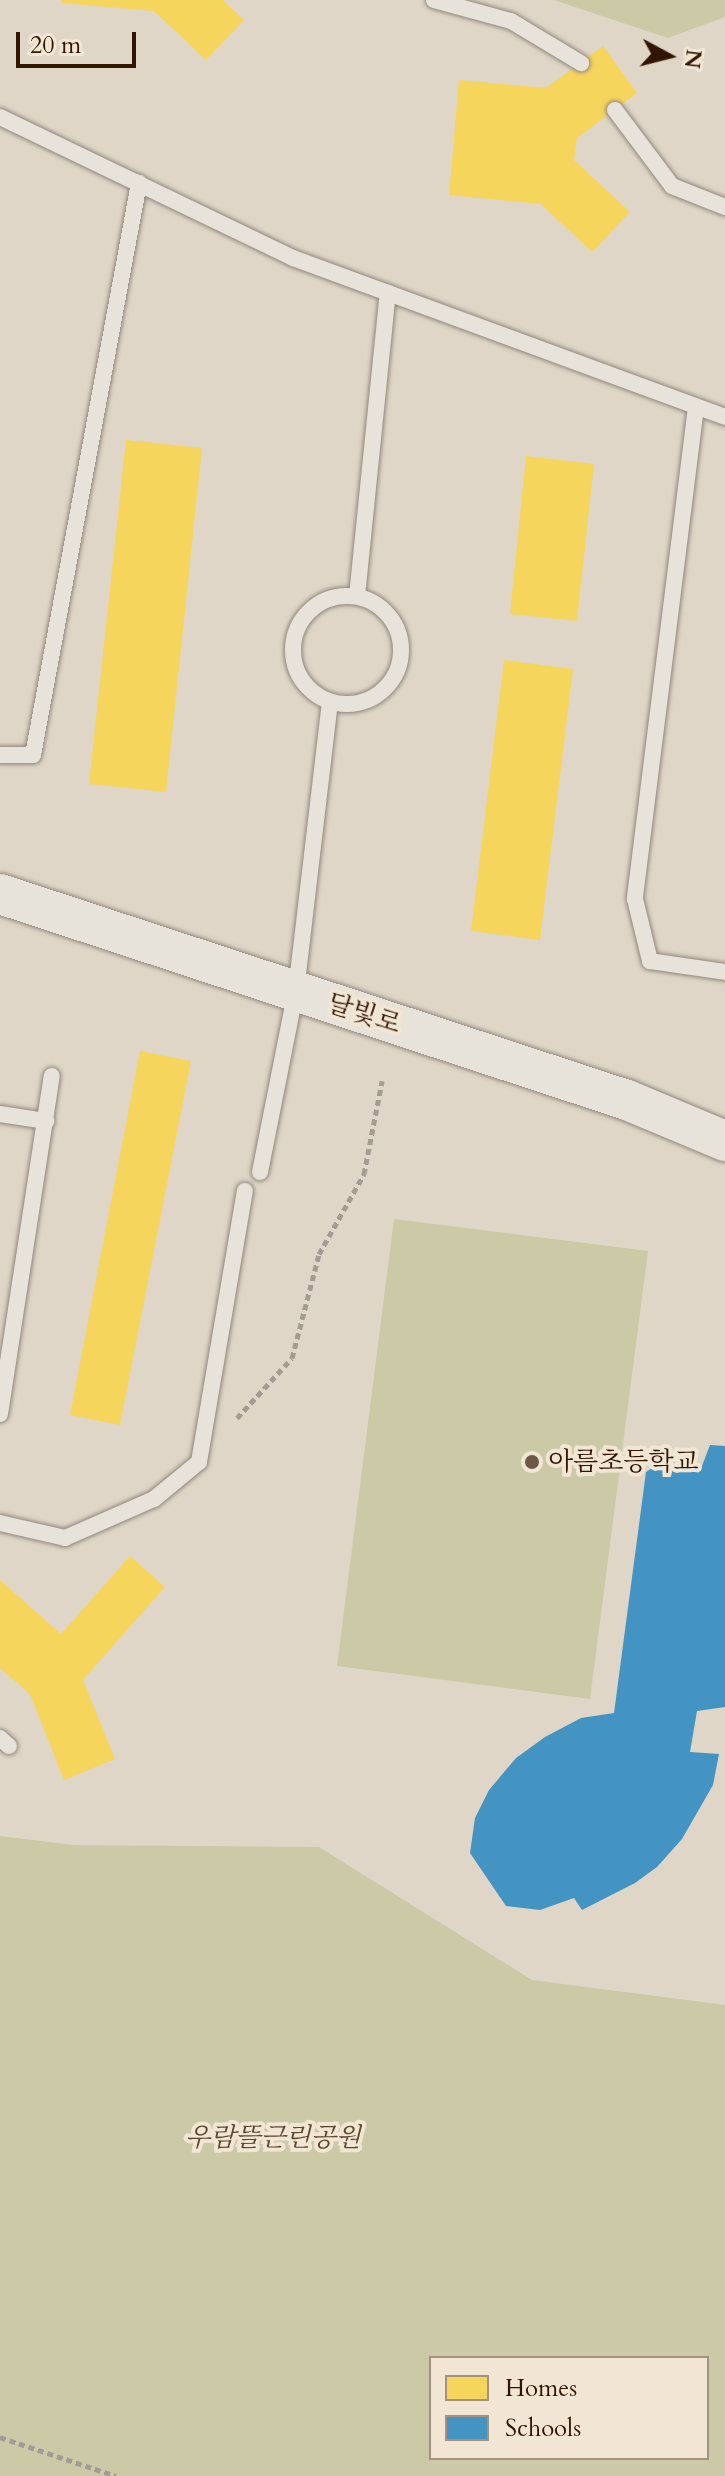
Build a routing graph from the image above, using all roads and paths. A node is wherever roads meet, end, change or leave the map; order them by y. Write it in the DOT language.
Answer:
graph roads {
  1 [pos="434,0"];
  2 [pos="581,63"];
  3 [pos="615,110"];
  4 [pos="0,117"];
  5 [pos="139,183"];
  6 [pos="725,207"];
  7 [pos="388,293"];
  8 [pos="696,407"];
  9 [pos="725,417"];
  10 [pos="357,596"];
  11 [pos="330,702"];
  12 [pos="0,755"];
  13 [pos="0,894"];
  14 [pos="725,972"];
  15 [pos="296,991"];
  16 [pos="52,1076"];
  17 [pos="382,1081"];
  18 [pos="0,1114"];
  19 [pos="46,1121"];
  20 [pos="725,1141"];
  21 [pos="260,1172"];
  22 [pos="245,1191"];
  23 [pos="0,1414"];
  24 [pos="204,1437"];
  25 [pos="0,1523"];
  26 [pos="0,2437"];
  27 [pos="116,2476"];
  1 -- 2 [label="lane"];
  3 -- 6 [label="lane"];
  4 -- 5 [label="lane"];
  5 -- 7 [label="lane"];
  5 -- 12 [label="lane"];
  7 -- 8 [label="lane"];
  7 -- 10 [label="lane"];
  8 -- 9 [label="lane"];
  8 -- 14 [label="lane"];
  10 -- 11 [label="lane"];
  10 -- 11 [label="lane"];
  11 -- 15 [label="lane"];
  13 -- 15 [label="street, 달빛로"];
  15 -- 20 [label="street, 달빛로"];
  15 -- 21 [label="lane"];
  16 -- 19 [label="lane"];
  17 -- 24 [label="path"];
  18 -- 19 [label="lane"];
  19 -- 23 [label="lane"];
  22 -- 24 [label="lane"];
  24 -- 25 [label="lane"];
  26 -- 27 [label="path"];
}
